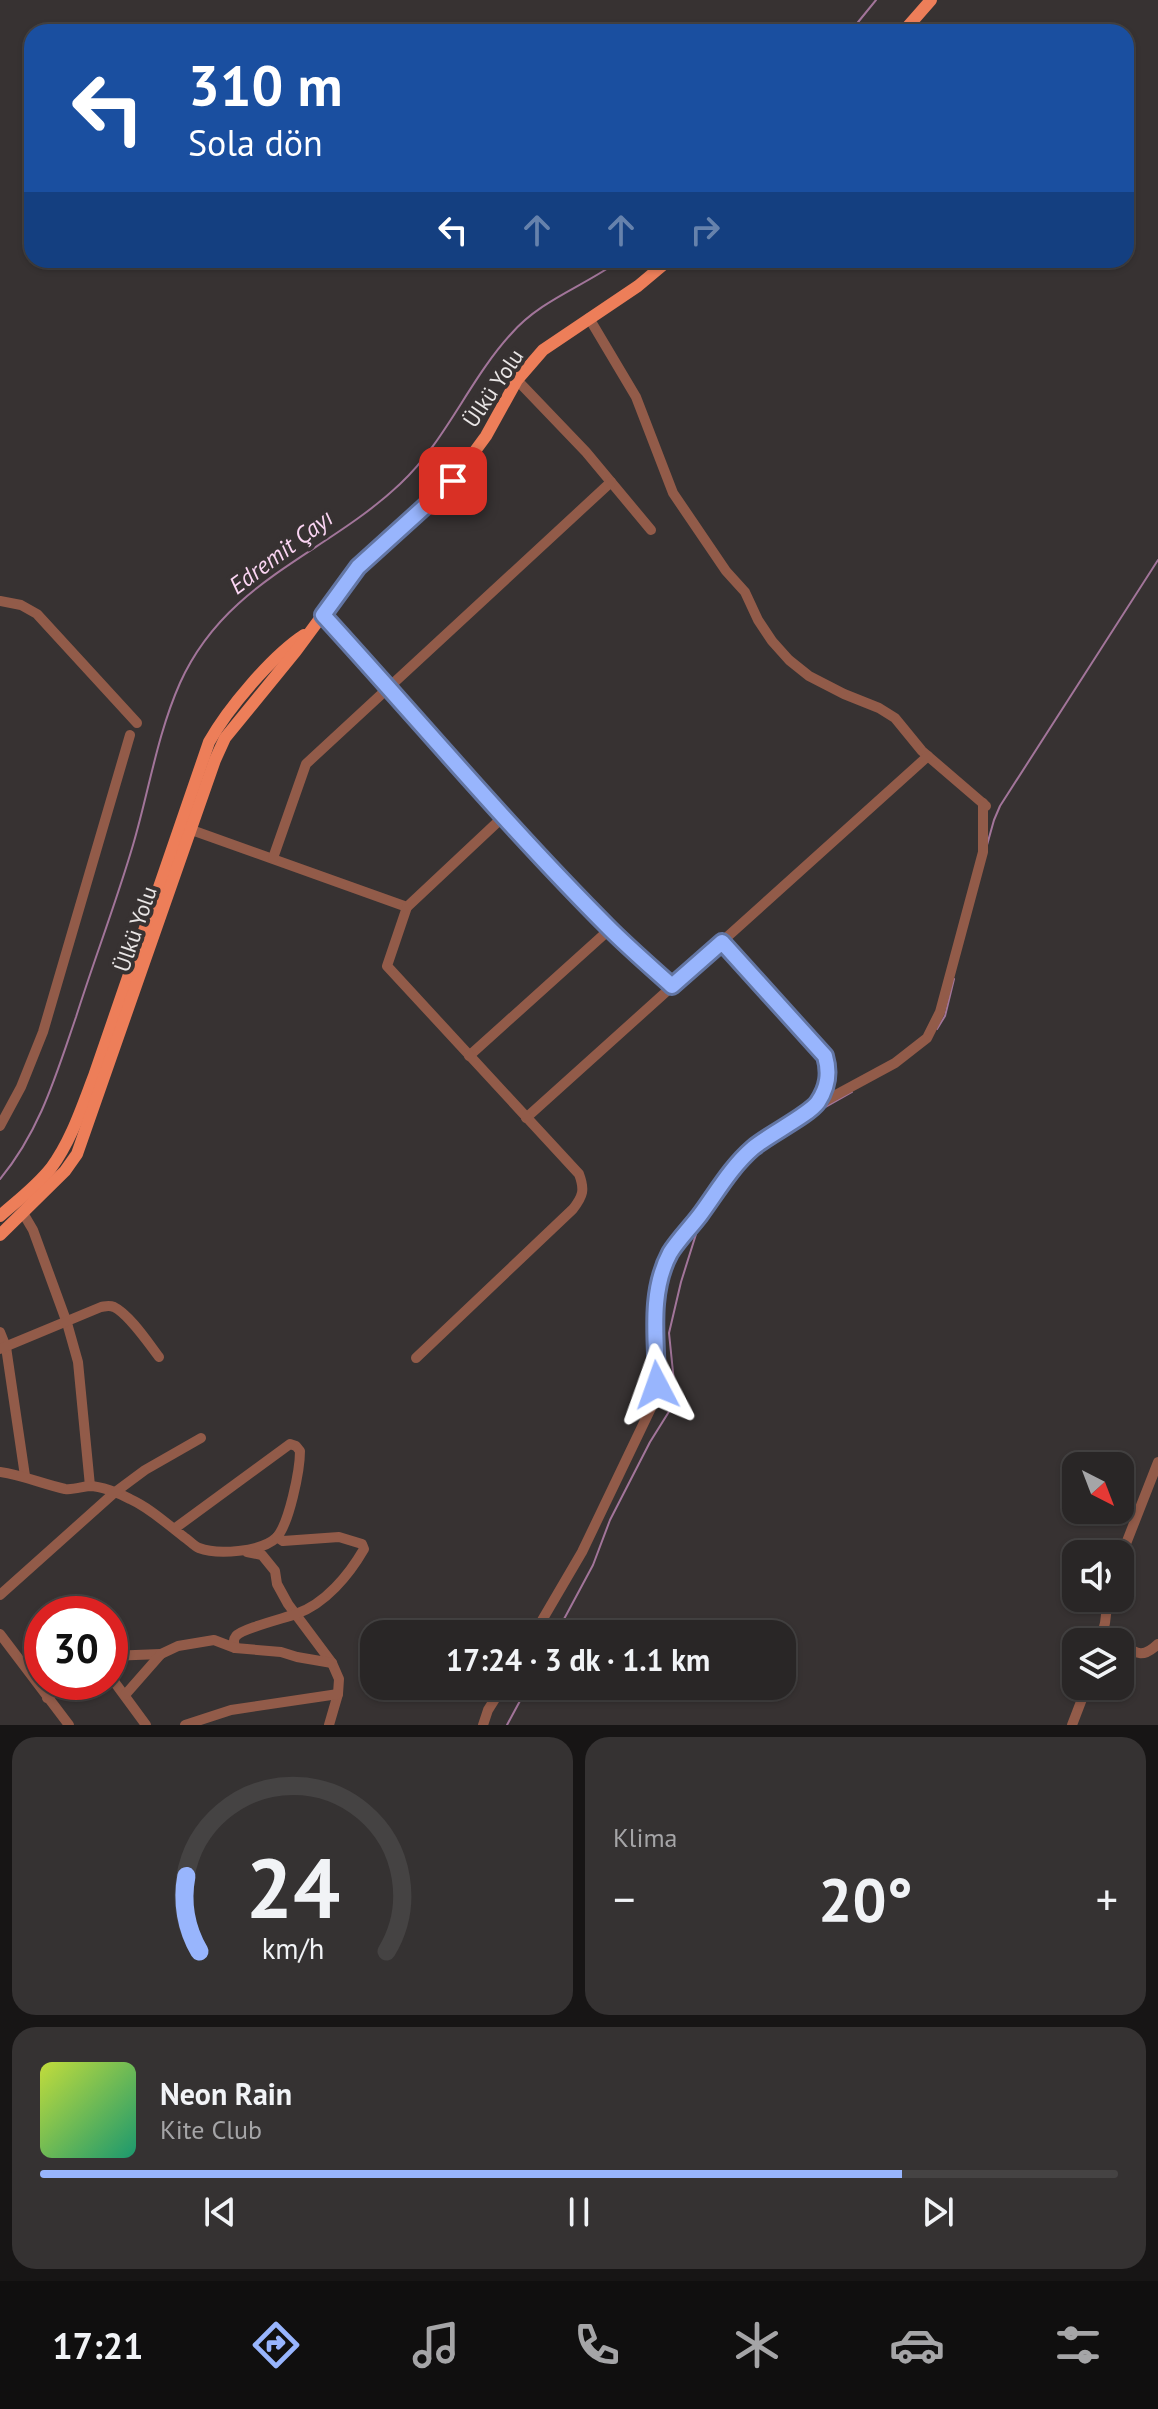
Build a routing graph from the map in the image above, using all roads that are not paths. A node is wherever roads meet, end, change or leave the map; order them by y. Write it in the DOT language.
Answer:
graph roads {
  1 [pos="931,0"];
  2 [pos="910,24"];
  3 [pos="659,268"];
  4 [pos="589,318"];
  5 [pos="517,380"];
  6 [pos="611,482"];
  7 [pos="651,530"];
  8 [pos="0,601"];
  9 [pos="323,615"];
  10 [pos="389,687"];
  11 [pos="137,723"];
  12 [pos="130,735"];
  13 [pos="928,756"];
  14 [pos="504,816"];
  15 [pos="185,828"];
  16 [pos="273,858"];
  17 [pos="407,907"];
  18 [pos="610,929"];
  19 [pos="722,942"];
  20 [pos="672,986"];
  21 [pos="469,1056"];
  22 [pos="816,1105"];
  23 [pos="526,1118"];
  24 [pos="0,1126"];
  25 [pos="23,1213"];
  26 [pos="0,1216"];
  27 [pos="0,1235"];
  28 [pos="67,1323"];
  29 [pos="0,1332"];
  30 [pos="3,1348"];
  31 [pos="159,1357"];
  32 [pos="416,1358"];
  33 [pos="201,1438"];
  34 [pos="1158,1462"];
  35 [pos="0,1472"];
  36 [pos="25,1476"];
  37 [pos="90,1486"];
  38 [pos="114,1493"];
  39 [pos="174,1529"];
  40 [pos="277,1537"];
  41 [pos="1127,1540"];
  42 [pos="241,1551"];
  43 [pos="0,1595"];
  44 [pos="295,1614"];
  45 [pos="542,1620"];
  46 [pos="0,1634"];
  47 [pos="1158,1644"];
  48 [pos="235,1648"];
  49 [pos="1134,1651"];
  50 [pos="161,1654"];
  51 [pos="128,1655"];
  52 [pos="332,1663"];
  53 [pos="24,1667"];
  54 [pos="128,1692"];
  55 [pos="338,1694"];
  56 [pos="128,1699"];
  57 [pos="49,1700"];
  58 [pos="494,1700"];
  59 [pos="1082,1700"];
  60 [pos="220,1720"];
  61 [pos="69,1725"];
  62 [pos="146,1725"];
  63 [pos="185,1725"];
  64 [pos="329,1725"];
  65 [pos="483,1725"];
  66 [pos="1072,1725"];
  1 -- 2 [label="main road"];
  3 -- 4 [label="main road, Ülkü Yolu"];
  4 -- 5 [label="main road, Ülkü Yolu"];
  4 -- 13 [label="street"];
  5 -- 6 [label="street"];
  5 -- 9 [label="main road, Ülkü Yolu"];
  6 -- 7 [label="street"];
  6 -- 10 [label="street"];
  8 -- 11 [label="street"];
  9 -- 10 [label="street"];
  9 -- 15 [label="main road, Ülkü Yolu"];
  10 -- 14 [label="street"];
  10 -- 16 [label="street"];
  12 -- 24 [label="street"];
  13 -- 19 [label="street"];
  13 -- 22 [label="street"];
  14 -- 17 [label="street"];
  14 -- 18 [label="street"];
  15 -- 16 [label="street"];
  15 -- 25 [label="main road, Ülkü Yolu"];
  15 -- 26 [label="main road, Ülkü Yolu"];
  16 -- 17 [label="street"];
  17 -- 21 [label="street"];
  18 -- 20 [label="street"];
  18 -- 21 [label="street"];
  19 -- 20 [label="street"];
  19 -- 22 [label="street"];
  20 -- 23 [label="street"];
  21 -- 23 [label="street"];
  22 -- 45 [label="street"];
  23 -- 32 [label="street"];
  25 -- 27 [label="main road, Ülkü Yolu"];
  25 -- 28 [label="street"];
  28 -- 30 [label="street"];
  28 -- 31 [label="street"];
  28 -- 37 [label="street"];
  29 -- 30 [label="street"];
  30 -- 36 [label="street"];
  33 -- 38 [label="street"];
  34 -- 41 [label="street"];
  35 -- 36 [label="street"];
  36 -- 37 [label="street"];
  37 -- 38 [label="street"];
  38 -- 39 [label="street"];
  38 -- 43 [label="street"];
  39 -- 40 [label="street"];
  39 -- 42 [label="street"];
  40 -- 42 [label="street"];
  40 -- 44 [label="street"];
  42 -- 44 [label="street"];
  44 -- 48 [label="street"];
  44 -- 52 [label="street"];
  46 -- 53 [label="street"];
  47 -- 49 [label="street"];
  48 -- 50 [label="street"];
  48 -- 52 [label="street"];
  50 -- 51 [label="street"];
  50 -- 54 [label="street"];
  52 -- 55 [label="street"];
  55 -- 60 [label="street"];
  55 -- 64 [label="street"];
  56 -- 62 [label="street"];
  57 -- 61 [label="street"];
  58 -- 65 [label="street"];
  59 -- 66 [label="street"];
  60 -- 63 [label="street"];
}
